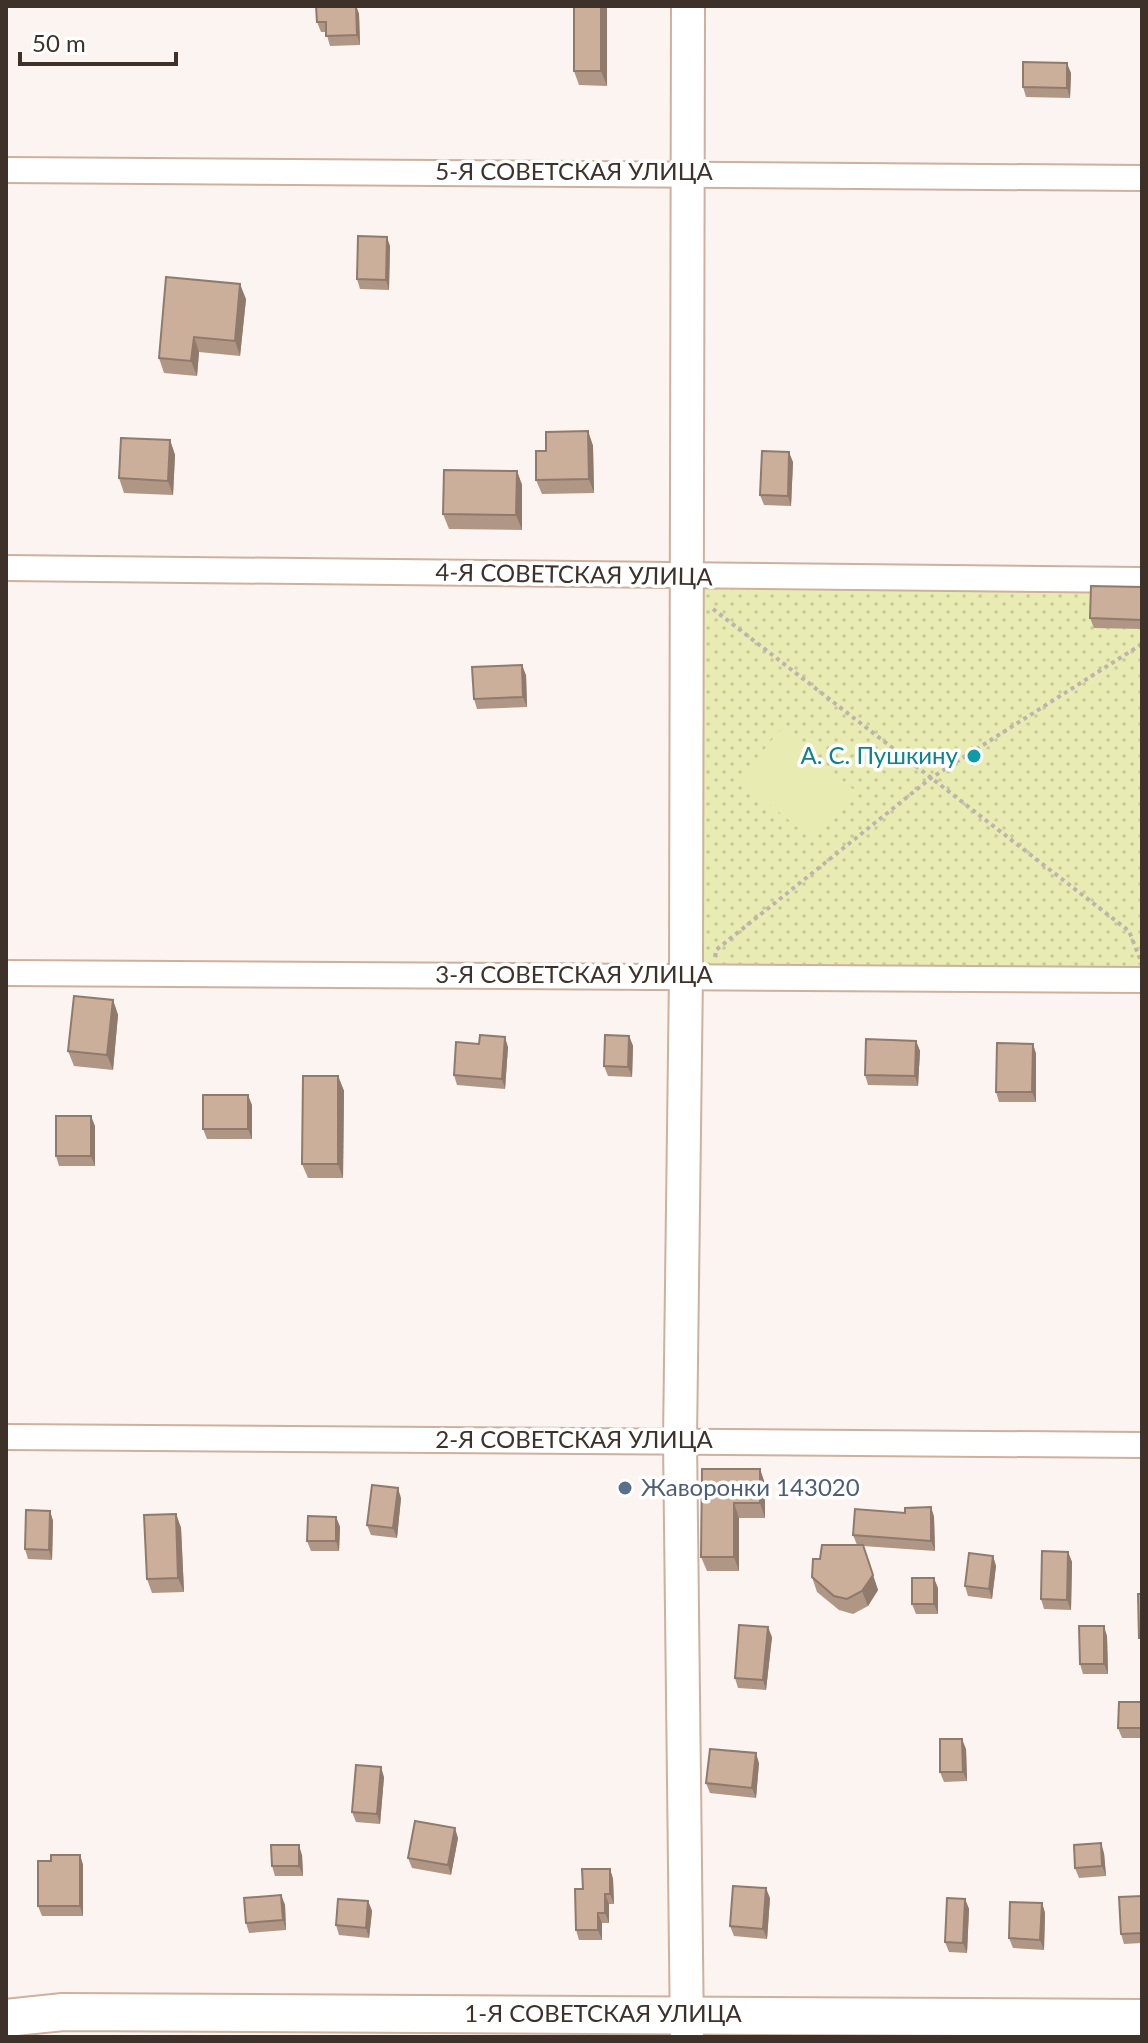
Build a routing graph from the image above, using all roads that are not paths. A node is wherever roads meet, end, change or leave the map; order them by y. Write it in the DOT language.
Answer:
graph roads {
  1 [pos="688,6"];
  2 [pos="6,170"];
  3 [pos="688,173"];
  4 [pos="1142,178"];
  5 [pos="6,568"];
  6 [pos="698,576"];
  7 [pos="1142,580"];
  8 [pos="6,973"];
  9 [pos="700,976"];
  10 [pos="1142,980"];
  11 [pos="6,1437"];
  12 [pos="680,1440"];
  13 [pos="1142,1445"];
  14 [pos="6,2010"];
  15 [pos="63,2012"];
  16 [pos="6,2018"];
  17 [pos="1142,2018"];
  18 [pos="687,2026"];
  19 [pos="1007,2027"];
  20 [pos="6,2029"];
  1 -- 3 [label="street"];
  2 -- 3 [label="street, 5-Я СОВЕТСКАЯ УЛИЦА"];
  3 -- 4 [label="street, 5-Я СОВЕТСКАЯ УЛИЦА"];
  3 -- 6 [label="street"];
  5 -- 6 [label="street, 4-Я СОВЕТСКАЯ УЛИЦА"];
  6 -- 7 [label="street, 4-Я СОВЕТСКАЯ УЛИЦА"];
  6 -- 9 [label="street"];
  8 -- 9 [label="street, 3-Я СОВЕТСКАЯ УЛИЦА"];
  9 -- 10 [label="street, 3-Я СОВЕТСКАЯ УЛИЦА"];
  9 -- 12 [label="street"];
  11 -- 12 [label="street, 2-Я СОВЕТСКАЯ УЛИЦА"];
  12 -- 13 [label="street, 2-Я СОВЕТСКАЯ УЛИЦА"];
  12 -- 18 [label="street"];
  14 -- 15 [label="street"];
  15 -- 16 [label="main road, 1-Я СОВЕТСКАЯ УЛИЦА"];
  15 -- 18 [label="main road, 1-Я СОВЕТСКАЯ УЛИЦА"];
  15 -- 20 [label="street"];
  17 -- 19 [label="main road, 1-Я СОВЕТСКАЯ УЛИЦА"];
  18 -- 19 [label="main road, 1-Я СОВЕТСКАЯ УЛИЦА"];
}
